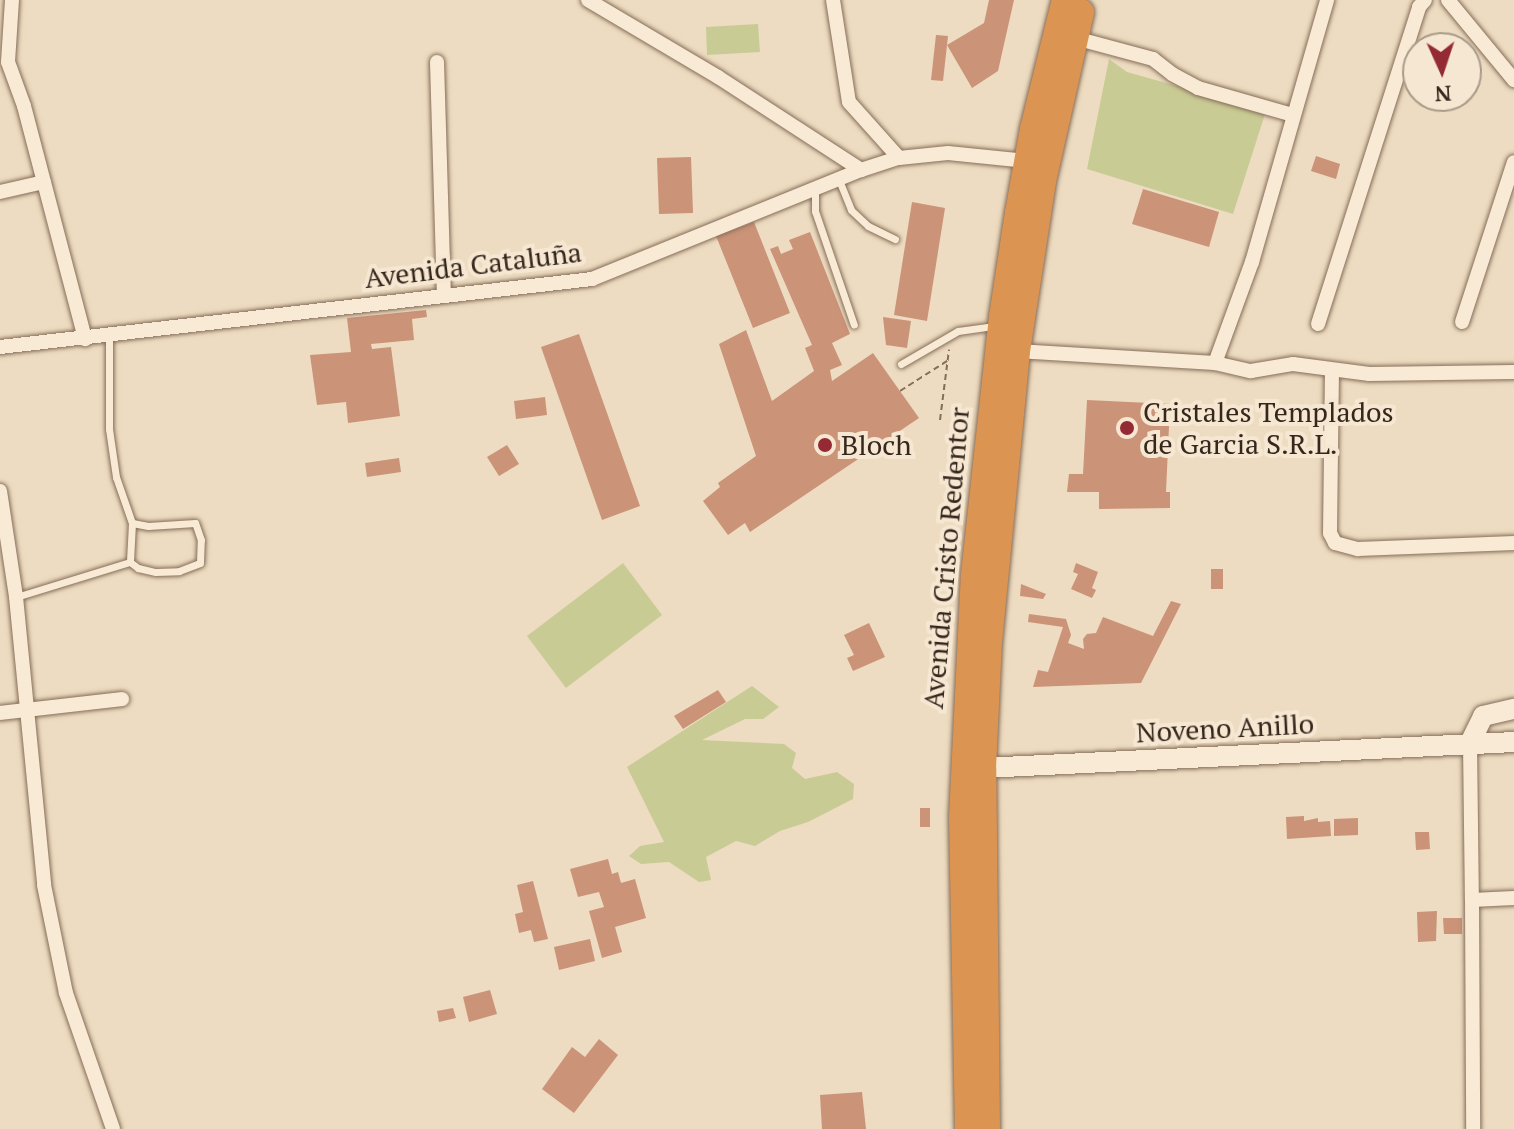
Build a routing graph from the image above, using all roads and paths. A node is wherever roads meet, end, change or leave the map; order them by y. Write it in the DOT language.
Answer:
graph roads {
  1 [pos="12,0"];
  2 [pos="588,0"];
  3 [pos="833,0"];
  4 [pos="1065,0"];
  5 [pos="1084,0"];
  6 [pos="1327,0"];
  7 [pos="1425,0"];
  8 [pos="1448,0"];
  9 [pos="1075,38"];
  10 [pos="437,62"];
  11 [pos="1514,80"];
  12 [pos="1293,115"];
  13 [pos="899,158"];
  14 [pos="1027,161"];
  15 [pos="1514,162"];
  16 [pos="861,170"];
  17 [pos="839,180"];
  18 [pos="44,182"];
  19 [pos="815,190"];
  20 [pos="0,192"];
  21 [pos="895,239"];
  22 [pos="444,294"];
  23 [pos="1462,322"];
  24 [pos="1318,324"];
  25 [pos="854,325"];
  26 [pos="1001,326"];
  27 [pos="109,335"];
  28 [pos="951,335"];
  29 [pos="85,339"];
  30 [pos="0,347"];
  31 [pos="1017,351"];
  32 [pos="948,360"];
  33 [pos="1215,363"];
  34 [pos="901,364"];
  35 [pos="1332,370"];
  36 [pos="1514,372"];
  37 [pos="900,391"];
  38 [pos="940,420"];
  39 [pos="0,491"];
  40 [pos="132,523"];
  41 [pos="1514,543"];
  42 [pos="130,562"];
  43 [pos="16,597"];
  44 [pos="122,699"];
  45 [pos="1514,709"];
  46 [pos="26,712"];
  47 [pos="0,713"];
  48 [pos="1514,742"];
  49 [pos="1470,743"];
  50 [pos="983,768"];
  51 [pos="1514,898"];
  52 [pos="1472,900"];
  53 [pos="113,1129"];
  54 [pos="968,1129"];
  55 [pos="987,1129"];
  56 [pos="1473,1129"];
  1 -- 18 [label="street"];
  2 -- 16 [label="street"];
  3 -- 13 [label="street"];
  4 -- 14 [label="highway, Avenida Cristo Redentor"];
  5 -- 9 [label="highway, Avenida Cristo Redentor"];
  6 -- 12 [label="street"];
  7 -- 24 [label="street"];
  8 -- 11 [label="street"];
  9 -- 12 [label="street"];
  9 -- 31 [label="highway, Avenida Cristo Redentor"];
  10 -- 22 [label="street"];
  12 -- 33 [label="street"];
  13 -- 14 [label="street, Avenida Cataluña"];
  13 -- 16 [label="street, Avenida Cataluña"];
  14 -- 26 [label="highway, Avenida Cristo Redentor"];
  15 -- 23 [label="street"];
  16 -- 17 [label="street, Avenida Cataluña"];
  17 -- 19 [label="street, Avenida Cataluña"];
  17 -- 21 [label="lane"];
  18 -- 20 [label="street"];
  18 -- 29 [label="street"];
  19 -- 22 [label="street, Avenida Cataluña"];
  19 -- 25 [label="lane"];
  22 -- 27 [label="street, Avenida Cataluña"];
  26 -- 28 [label="lane"];
  26 -- 54 [label="highway, Avenida Cristo Redentor"];
  27 -- 29 [label="street, Avenida Cataluña"];
  27 -- 40 [label="lane"];
  28 -- 32 [label="path"];
  28 -- 34 [label="lane"];
  29 -- 30 [label="street, Avenida Cataluña"];
  31 -- 33 [label="street"];
  31 -- 50 [label="highway, Avenida Cristo Redentor"];
  32 -- 37 [label="path"];
  32 -- 38 [label="path"];
  33 -- 35 [label="street"];
  35 -- 36 [label="street"];
  35 -- 41 [label="street"];
  39 -- 43 [label="street"];
  40 -- 42 [label="lane"];
  40 -- 42 [label="lane"];
  42 -- 43 [label="lane"];
  43 -- 46 [label="street"];
  44 -- 46 [label="street"];
  45 -- 49 [label="street"];
  46 -- 47 [label="street"];
  46 -- 53 [label="street"];
  48 -- 49 [label="street, Noveno Anillo"];
  49 -- 50 [label="street, Noveno Anillo"];
  49 -- 52 [label="street"];
  50 -- 55 [label="highway, Avenida Cristo Redentor"];
  51 -- 52 [label="street"];
  52 -- 56 [label="street"];
}
